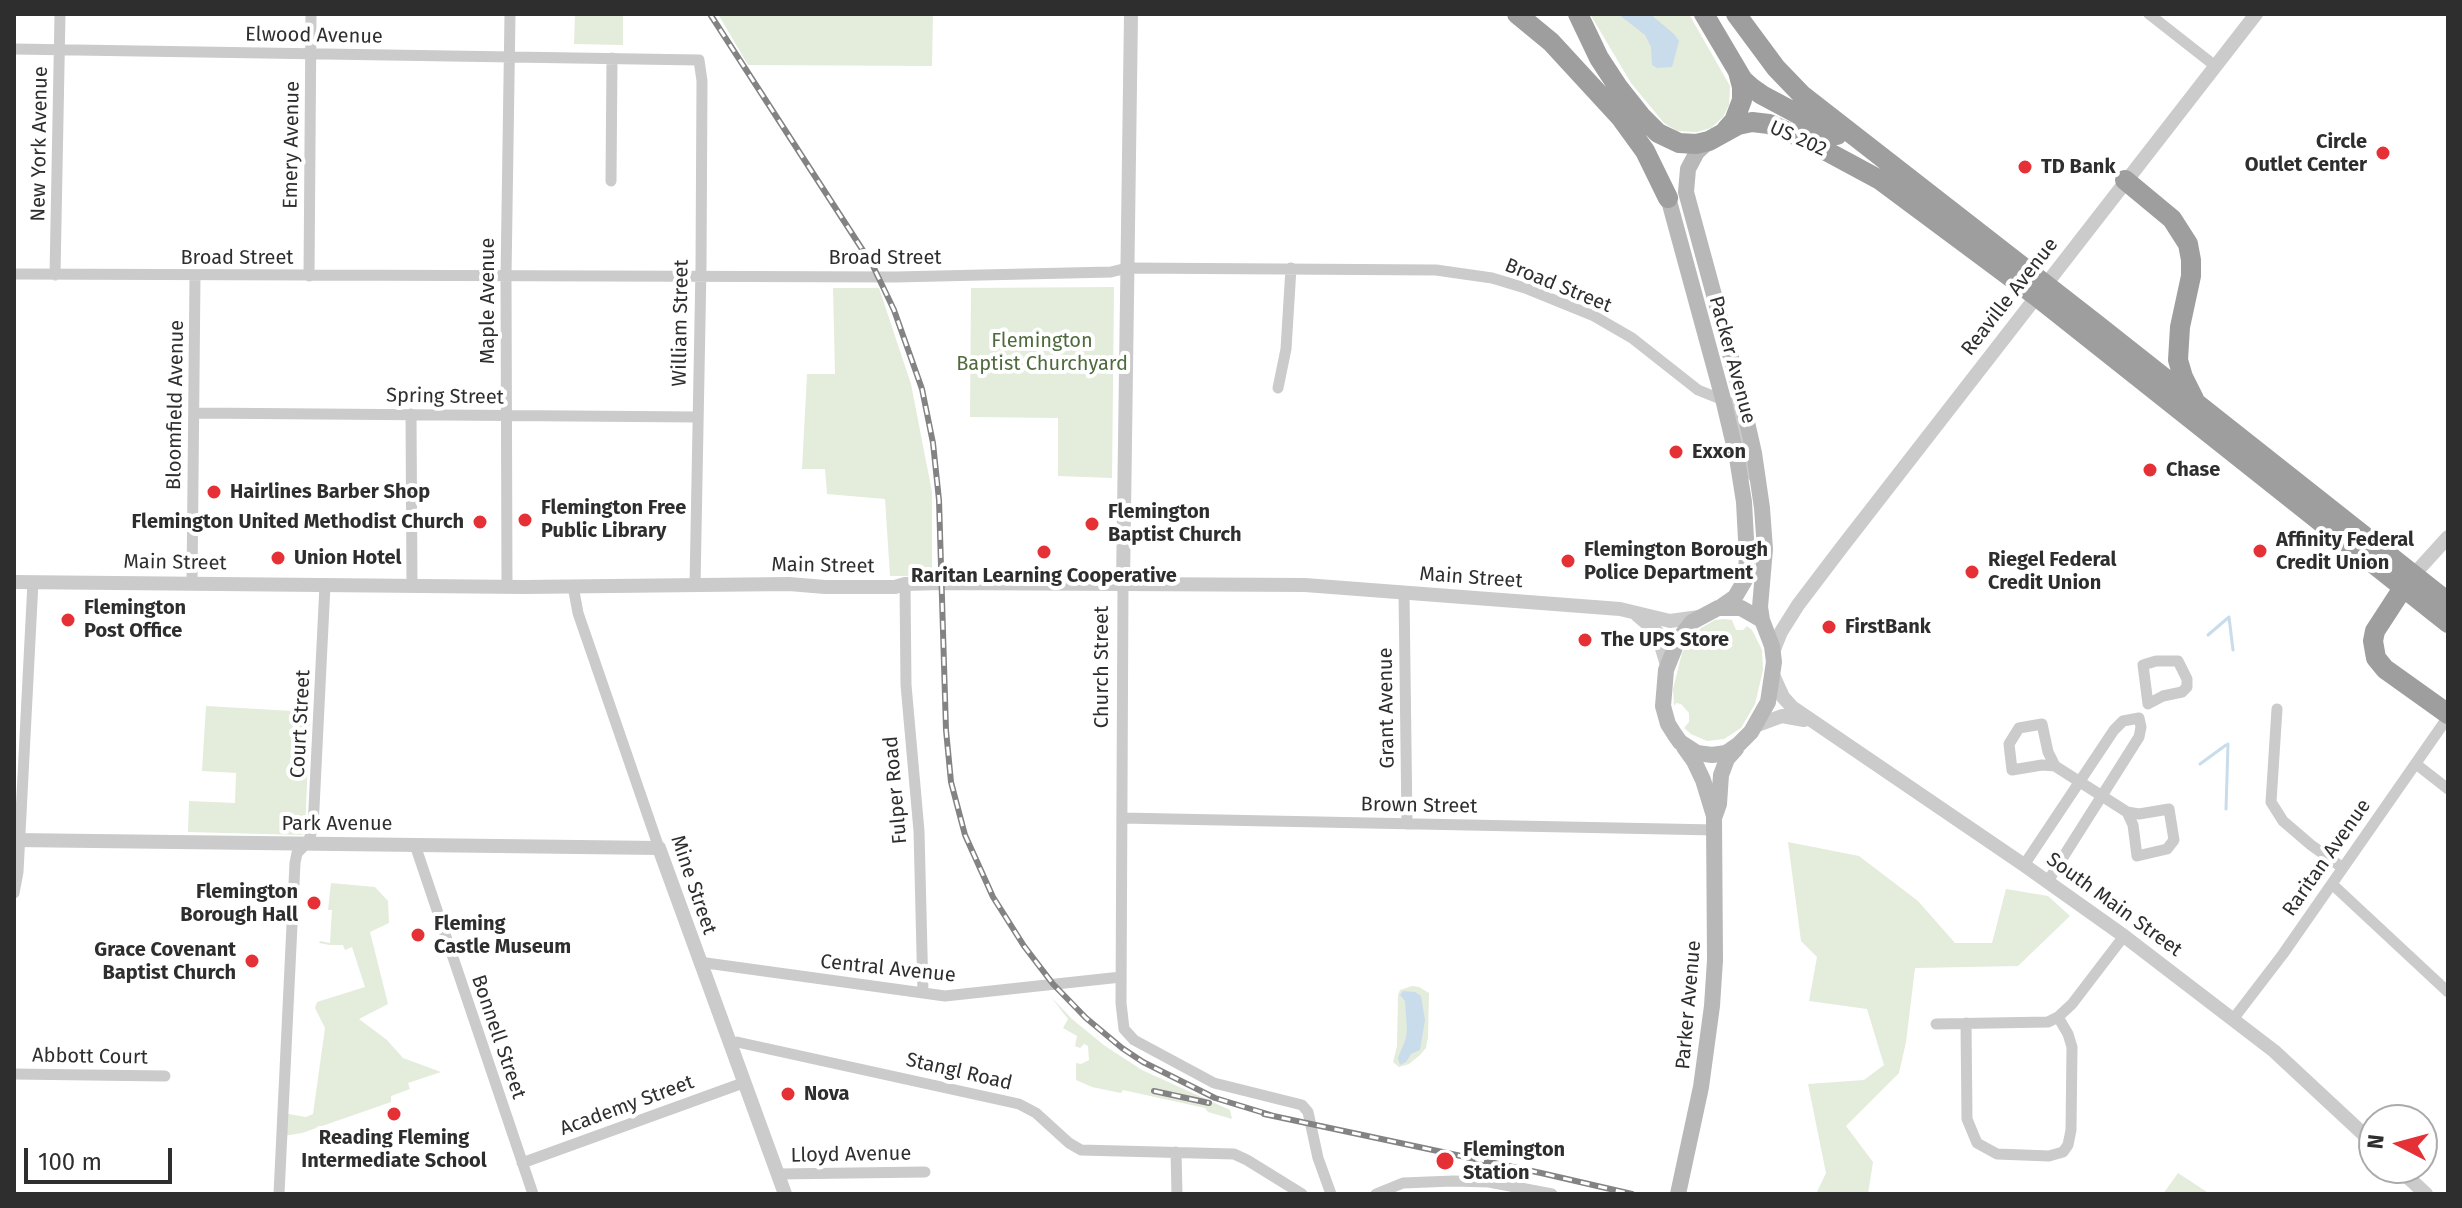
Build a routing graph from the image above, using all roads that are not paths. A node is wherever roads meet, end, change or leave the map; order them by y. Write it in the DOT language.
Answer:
graph roads {
  1 [pos="60,14"];
  2 [pos="311,14"];
  3 [pos="510,14"];
  4 [pos="1131,14"];
  5 [pos="1517,14"];
  6 [pos="1561,14"];
  7 [pos="1704,14"];
  8 [pos="1736,14"];
  9 [pos="2149,14"];
  10 [pos="2256,14"];
  11 [pos="1580,18"];
  12 [pos="14,49"];
  13 [pos="59,50"];
  14 [pos="311,53"];
  15 [pos="509,57"];
  16 [pos="612,58"];
  17 [pos="699,60"];
  18 [pos="2214,65"];
  19 [pos="1736,68"];
  20 [pos="1641,116"];
  21 [pos="1716,137"];
  22 [pos="1896,168"];
  23 [pos="2125,180"];
  24 [pos="611,181"];
  25 [pos="1668,198"];
  26 [pos="1697,233"];
  27 [pos="1679,239"];
  28 [pos="1127,268"];
  29 [pos="1291,268"];
  30 [pos="14,274"];
  31 [pos="55,275"];
  32 [pos="195,276"];
  33 [pos="309,276"];
  34 [pos="506,276"];
  35 [pos="701,276"];
  36 [pos="2040,290"];
  37 [pos="1278,388"];
  38 [pos="1723,399"];
  39 [pos="2196,403"];
  40 [pos="194,413"];
  41 [pos="411,414"];
  42 [pos="506,415"];
  43 [pos="697,417"];
  44 [pos="1761,495"];
  45 [pos="2448,537"];
  46 [pos="2408,581"];
  47 [pos="14,582"];
  48 [pos="33,582"];
  49 [pos="192,583"];
  50 [pos="1123,583"];
  51 [pos="905,584"];
  52 [pos="325,585"];
  53 [pos="412,586"];
  54 [pos="573,586"];
  55 [pos="695,586"];
  56 [pos="507,587"];
  57 [pos="1404,592"];
  58 [pos="2448,602"];
  59 [pos="1798,605"];
  60 [pos="1718,608"];
  61 [pos="1630,611"];
  62 [pos="1700,617"];
  63 [pos="1762,621"];
  64 [pos="2448,623"];
  65 [pos="1773,652"];
  66 [pos="1667,665"];
  67 [pos="1773,675"];
  68 [pos="2148,704"];
  69 [pos="2277,709"];
  70 [pos="2448,716"];
  71 [pos="2139,718"];
  72 [pos="1813,723"];
  73 [pos="1755,726"];
  74 [pos="1680,742"];
  75 [pos="1739,744"];
  76 [pos="2416,764"];
  77 [pos="2055,766"];
  78 [pos="2080,782"];
  79 [pos="2448,789"];
  80 [pos="2103,796"];
  81 [pos="2127,812"];
  82 [pos="1122,818"];
  83 [pos="1407,824"];
  84 [pos="1715,824"];
  85 [pos="16,840"];
  86 [pos="305,845"];
  87 [pos="415,845"];
  88 [pos="659,848"];
  89 [pos="2024,865"];
  90 [pos="2343,868"];
  91 [pos="2048,881"];
  92 [pos="2332,884"];
  93 [pos="14,893"];
  94 [pos="2124,936"];
  95 [pos="699,962"];
  96 [pos="1121,977"];
  97 [pos="2448,992"];
  98 [pos="923,993"];
  99 [pos="2058,1017"];
  100 [pos="2234,1018"];
  101 [pos="1966,1023"];
  102 [pos="1936,1024"];
  103 [pos="730,1045"];
  104 [pos="14,1074"];
  105 [pos="165,1076"];
  106 [pos="743,1083"];
  107 [pos="2358,1129"];
  108 [pos="1176,1152"];
  109 [pos="522,1163"];
  110 [pos="925,1172"];
  111 [pos="778,1174"];
  112 [pos="279,1194"];
  113 [pos="533,1194"];
  114 [pos="785,1194"];
  115 [pos="1177,1194"];
  116 [pos="1302,1194"];
  117 [pos="1331,1194"];
  118 [pos="1376,1194"];
  119 [pos="1552,1194"];
  120 [pos="1678,1194"];
  1 -- 13 [label="street, New York Avenue"];
  2 -- 14 [label="street, Emery Avenue"];
  3 -- 15 [label="street, Maple Avenue"];
  4 -- 28 [label="street, Church Street"];
  5 -- 25 [label="highway"];
  6 -- 11 [label="highway"];
  7 -- 19 [label="highway"];
  8 -- 22 [label="highway, US 202 / US 202"];
  9 -- 18 [label="street"];
  10 -- 18 [label="street, Reaville Avenue"];
  11 -- 20 [label="highway, US 202 / US 202"];
  12 -- 13 [label="street, Elwood Avenue"];
  13 -- 14 [label="street, Elwood Avenue"];
  13 -- 31 [label="street, New York Avenue"];
  14 -- 15 [label="street, Elwood Avenue"];
  14 -- 33 [label="street, Emery Avenue"];
  15 -- 16 [label="street, Elwood Avenue"];
  15 -- 34 [label="street, Maple Avenue"];
  16 -- 17 [label="street, Elwood Avenue"];
  16 -- 24 [label="street"];
  17 -- 35 [label="street, William Street"];
  18 -- 23 [label="street, Reaville Avenue"];
  19 -- 21 [label="highway"];
  19 -- 22 [label="highway"];
  20 -- 21 [label="highway, US 202 / US 202"];
  20 -- 25 [label="main road, Packer Avenue"];
  21 -- 26 [label="main road, Packer Avenue"];
  21 -- 36 [label="highway, US 202 / US 202"];
  22 -- 36 [label="highway, US 202 / US 202"];
  23 -- 36 [label="street, Reaville Avenue"];
  23 -- 39 [label="highway"];
  25 -- 27 [label="main road, Packer Avenue"];
  26 -- 27 [label="street"];
  26 -- 44 [label="main road, Packer Avenue"];
  27 -- 38 [label="main road, Packer Avenue"];
  28 -- 29 [label="street, Broad Street"];
  28 -- 35 [label="street, Broad Street"];
  28 -- 50 [label="street, Church Street"];
  29 -- 37 [label="street"];
  29 -- 38 [label="street, Broad Street"];
  30 -- 31 [label="street, Broad Street"];
  31 -- 32 [label="street, Broad Street"];
  32 -- 33 [label="street, Broad Street"];
  32 -- 40 [label="street, Bloomfield Avenue"];
  33 -- 34 [label="street, Broad Street"];
  34 -- 35 [label="street, Broad Street"];
  34 -- 42 [label="street, Maple Avenue"];
  35 -- 43 [label="street, William Street"];
  36 -- 39 [label="highway, US 202"];
  36 -- 46 [label="highway, US 202"];
  36 -- 59 [label="street, Reaville Avenue"];
  38 -- 44 [label="street"];
  38 -- 60 [label="main road, Packer Avenue"];
  39 -- 46 [label="highway, US 202"];
  40 -- 41 [label="street, Spring Street"];
  40 -- 49 [label="street, Bloomfield Avenue"];
  41 -- 42 [label="street, Spring Street"];
  41 -- 53 [label="street"];
  42 -- 43 [label="street, Spring Street"];
  42 -- 56 [label="street, Maple Avenue"];
  43 -- 55 [label="street, William Street"];
  44 -- 63 [label="main road, Packer Avenue"];
  45 -- 46 [label="street"];
  46 -- 58 [label="highway, US 202"];
  46 -- 64 [label="highway, US 202"];
  46 -- 70 [label="highway"];
  47 -- 48 [label="street, Main Street"];
  48 -- 49 [label="street, Main Street"];
  48 -- 85 [label="street"];
  49 -- 52 [label="street, Main Street"];
  50 -- 51 [label="street, Main Street"];
  50 -- 57 [label="street, Main Street"];
  50 -- 82 [label="street, Church Street"];
  51 -- 55 [label="street, Main Street"];
  51 -- 98 [label="street, Fulper Road"];
  52 -- 53 [label="street, Main Street"];
  52 -- 86 [label="street, Court Street"];
  53 -- 56 [label="street, Main Street"];
  54 -- 55 [label="street, Main Street"];
  54 -- 56 [label="street, Main Street"];
  54 -- 88 [label="street, Mine Street"];
  57 -- 61 [label="street, Main Street"];
  57 -- 83 [label="street, Grant Avenue"];
  59 -- 63 [label="street, Reaville Avenue"];
  59 -- 65 [label="street, Reaville Avenue"];
  60 -- 62 [label="main road"];
  60 -- 63 [label="main road"];
  61 -- 62 [label="street, Main Street"];
  61 -- 66 [label="street"];
  62 -- 66 [label="main road"];
  63 -- 65 [label="main road"];
  65 -- 67 [label="main road"];
  66 -- 74 [label="main road"];
  67 -- 72 [label="street, South Main Street"];
  67 -- 73 [label="main road"];
  68 -- 68 [label="street"];
  68 -- 71 [label="street"];
  69 -- 90 [label="street"];
  70 -- 76 [label="street, Raritan Avenue"];
  71 -- 78 [label="street"];
  71 -- 80 [label="street"];
  72 -- 73 [label="street, South Main Street"];
  72 -- 89 [label="street, South Main Street"];
  73 -- 75 [label="main road"];
  74 -- 75 [label="main road"];
  74 -- 84 [label="main road, Parker Avenue"];
  75 -- 84 [label="main road, Parker Avenue"];
  76 -- 79 [label="street"];
  76 -- 90 [label="street, Raritan Avenue"];
  77 -- 77 [label="street"];
  77 -- 78 [label="street"];
  78 -- 80 [label="street"];
  78 -- 89 [label="street"];
  80 -- 81 [label="street"];
  80 -- 91 [label="street"];
  81 -- 81 [label="street"];
  82 -- 83 [label="street, Brown Street"];
  82 -- 96 [label="street, Church Street"];
  83 -- 84 [label="street, Brown Street"];
  84 -- 120 [label="main road, Parker Avenue"];
  85 -- 86 [label="street, Park Avenue"];
  85 -- 93 [label="street"];
  86 -- 87 [label="street, Park Avenue"];
  86 -- 112 [label="street, Court Street"];
  87 -- 88 [label="street, Park Avenue"];
  87 -- 109 [label="street, Bonnell Street"];
  88 -- 95 [label="street, Mine Street"];
  89 -- 91 [label="street, South Main Street"];
  90 -- 92 [label="street, Raritan Avenue"];
  91 -- 94 [label="street, South Main Street"];
  92 -- 97 [label="street"];
  92 -- 100 [label="street, Raritan Avenue"];
  94 -- 99 [label="street"];
  94 -- 100 [label="street, South Main Street"];
  95 -- 98 [label="street, Central Avenue"];
  95 -- 103 [label="street, Mine Street"];
  96 -- 98 [label="street, Central Avenue"];
  96 -- 117 [label="street, Church Street"];
  99 -- 101 [label="street"];
  99 -- 101 [label="street"];
  100 -- 107 [label="street, South Main Street"];
  101 -- 102 [label="street"];
  103 -- 106 [label="street, Mine Street"];
  103 -- 108 [label="street, Stangl Road"];
  104 -- 105 [label="street, Abbott Court"];
  106 -- 109 [label="street, Academy Street"];
  106 -- 111 [label="street, Mine Street"];
  108 -- 115 [label="street"];
  108 -- 116 [label="street, Stangl Road"];
  109 -- 113 [label="street, Bonnell Street"];
  110 -- 111 [label="street, Lloyd Avenue"];
  111 -- 114 [label="street, Mine Street"];
  118 -- 119 [label="street"];
}
